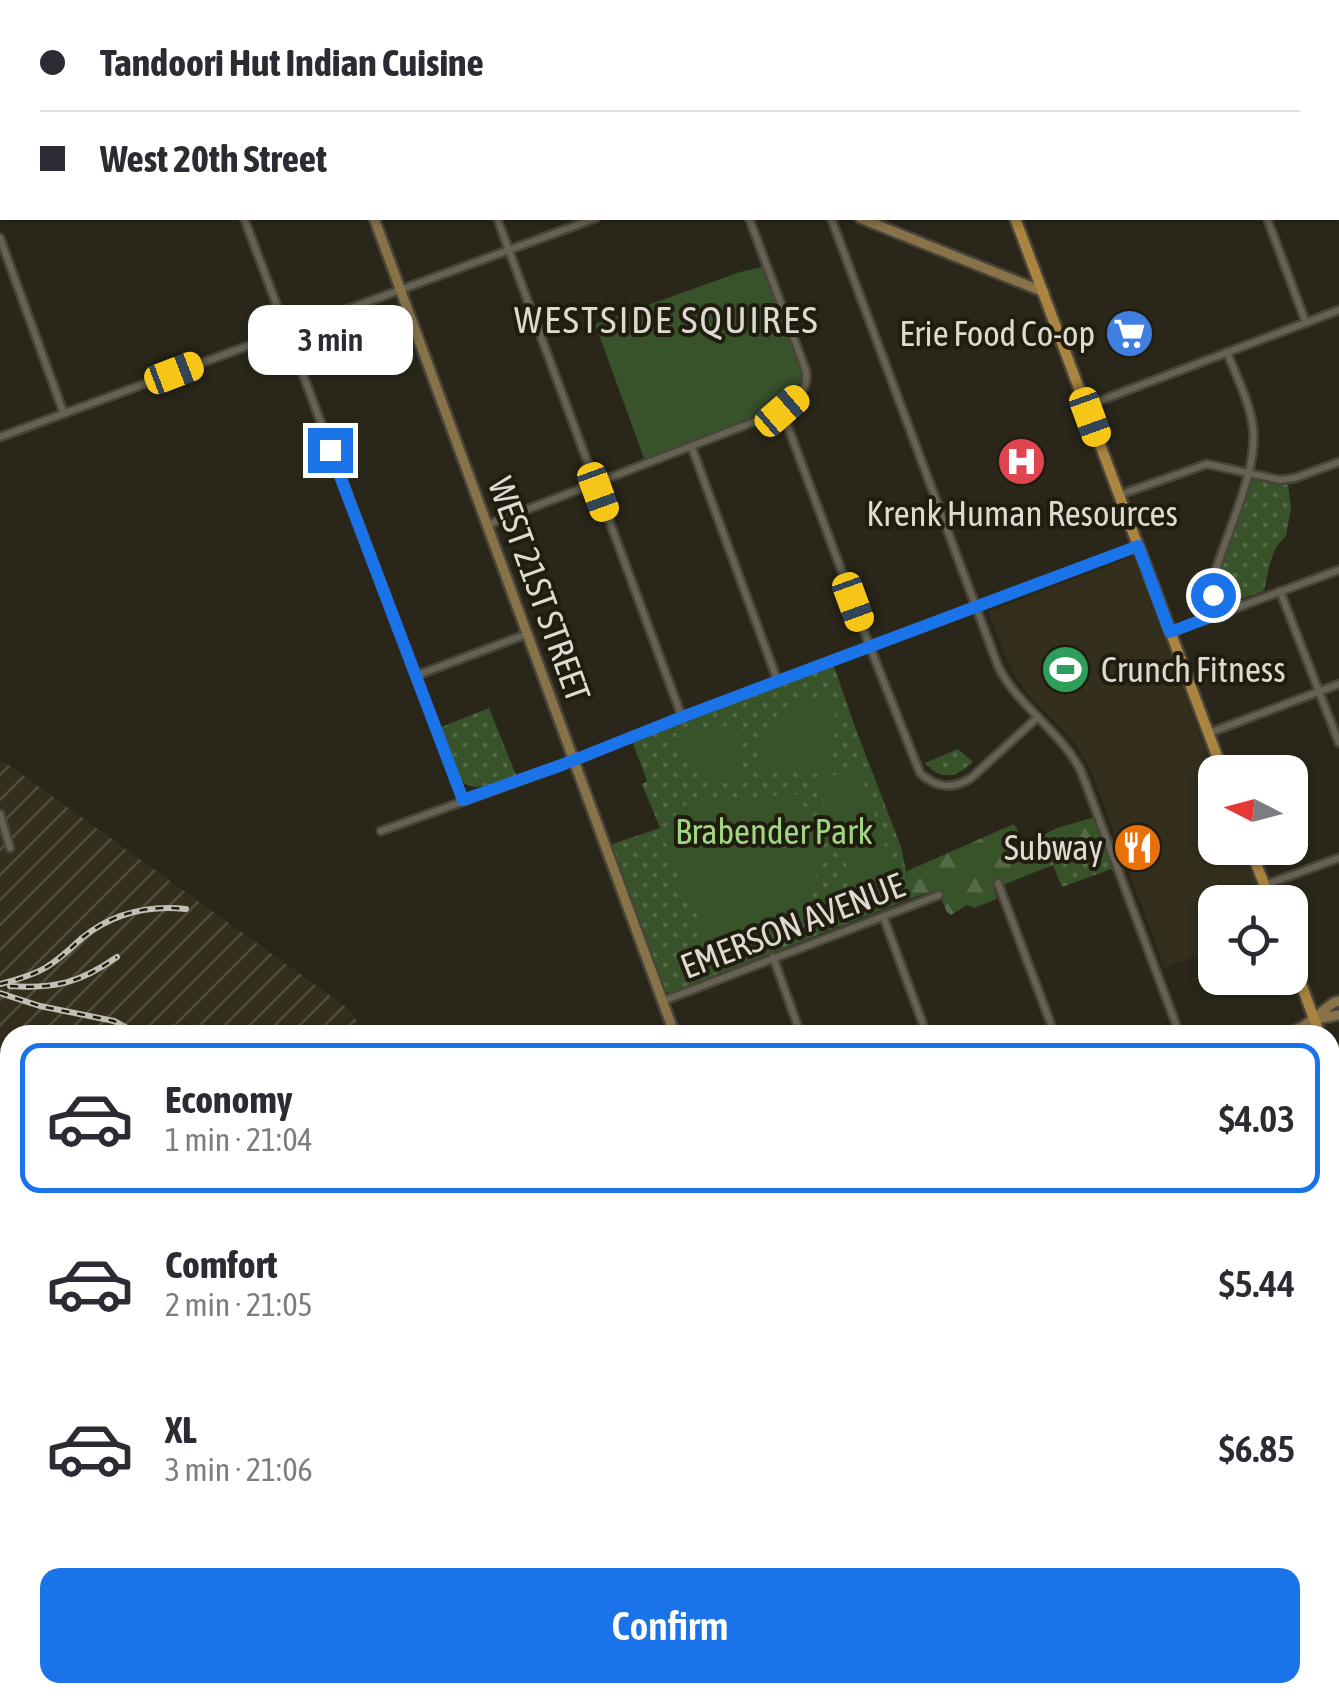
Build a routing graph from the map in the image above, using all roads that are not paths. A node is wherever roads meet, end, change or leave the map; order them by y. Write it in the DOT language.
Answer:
graph roads {
  1 [pos="245,220"];
  2 [pos="375,220"];
  3 [pos="498,220"];
  4 [pos="591,220"];
  5 [pos="750,220"];
  6 [pos="832,220"];
  7 [pos="865,220"];
  8 [pos="1016,220"];
  9 [pos="1268,220"];
  10 [pos="0,238"];
  11 [pos="509,250"];
  12 [pos="400,290"];
  13 [pos="1044,292"];
  14 [pos="1339,310"];
  15 [pos="1306,323"];
  16 [pos="286,332"];
  17 [pos="1228,352"];
  18 [pos="1086,406"];
  19 [pos="782,411"];
  20 [pos="64,414"];
  21 [pos="0,437"];
  22 [pos="692,448"];
  23 [pos="1339,462"];
  24 [pos="1248,474"];
  25 [pos="596,484"];
  26 [pos="1120,495"];
  27 [pos="487,525"];
  28 [pos="1138,546"];
  29 [pos="1339,570"];
  30 [pos="1280,592"];
  31 [pos="976,607"];
  32 [pos="1218,614"];
  33 [pos="1170,632"];
  34 [pos="527,634"];
  35 [pos="870,647"];
  36 [pos="415,676"];
  37 [pos="778,682"];
  38 [pos="1339,684"];
  39 [pos="1319,692"];
  40 [pos="682,717"];
  41 [pos="1038,717"];
  42 [pos="1208,733"];
  43 [pos="1339,743"];
  44 [pos="1216,755"];
  45 [pos="573,760"];
  46 [pos="463,800"];
  47 [pos="0,814"];
  48 [pos="381,830"];
  49 [pos="10,848"];
  50 [pos="1339,858"];
  51 [pos="998,882"];
  52 [pos="1267,885"];
  53 [pos="939,895"];
  54 [pos="883,916"];
  55 [pos="772,957"];
  56 [pos="1305,995"];
  57 [pos="662,1001"];
  58 [pos="1339,1001"];
  59 [pos="1339,1015"];
  60 [pos="1314,1019"];
  61 [pos="671,1025"];
  62 [pos="798,1025"];
  63 [pos="923,1025"];
  64 [pos="1050,1025"];
  65 [pos="1176,1025"];
  66 [pos="1303,1025"];
  67 [pos="1316,1025"];
  1 -- 16 [label="street"];
  2 -- 12 [label="street, WEST 21ST STREET"];
  3 -- 11 [label="street"];
  4 -- 11 [label="street"];
  5 -- 19 [label="street"];
  6 -- 31 [label="street"];
  7 -- 13 [label="street"];
  8 -- 13 [label="main road"];
  9 -- 15 [label="street"];
  10 -- 20 [label="street"];
  11 -- 12 [label="street"];
  11 -- 25 [label="street"];
  12 -- 16 [label="street"];
  12 -- 27 [label="street, WEST 21ST STREET"];
  13 -- 18 [label="main road"];
  14 -- 15 [label="street"];
  15 -- 17 [label="street"];
  16 -- 20 [label="street"];
  16 -- 36 [label="street"];
  17 -- 18 [label="street"];
  17 -- 24 [label="street"];
  18 -- 26 [label="main road"];
  19 -- 22 [label="street"];
  19 -- 35 [label="street"];
  20 -- 21 [label="street"];
  22 -- 25 [label="street"];
  22 -- 37 [label="street"];
  23 -- 24 [label="street"];
  24 -- 26 [label="street"];
  24 -- 32 [label="street"];
  25 -- 27 [label="street"];
  25 -- 40 [label="street"];
  26 -- 28 [label="main road"];
  27 -- 34 [label="street, WEST 21ST STREET"];
  28 -- 31 [label="street"];
  28 -- 33 [label="main road"];
  29 -- 30 [label="street"];
  30 -- 32 [label="street"];
  30 -- 39 [label="street"];
  31 -- 35 [label="street"];
  31 -- 41 [label="street"];
  32 -- 33 [label="street"];
  33 -- 42 [label="main road"];
  34 -- 36 [label="street"];
  34 -- 45 [label="street, WEST 21ST STREET"];
  35 -- 37 [label="street"];
  35 -- 41 [label="street"];
  36 -- 46 [label="street"];
  37 -- 40 [label="street"];
  38 -- 39 [label="street"];
  39 -- 42 [label="street"];
  39 -- 43 [label="street"];
  40 -- 45 [label="street"];
  41 -- 65 [label="street"];
  42 -- 44 [label="main road"];
  45 -- 46 [label="street"];
  45 -- 57 [label="street, WEST 21ST STREET"];
  46 -- 48 [label="street"];
  47 -- 49 [label="street"];
  50 -- 52 [label="street"];
  51 -- 64 [label="street"];
  53 -- 54 [label="street, EMERSON AVENUE"];
  54 -- 55 [label="street, EMERSON AVENUE"];
  54 -- 63 [label="street"];
  55 -- 57 [label="street, EMERSON AVENUE"];
  55 -- 62 [label="street"];
  56 -- 60 [label="main road"];
  57 -- 61 [label="street, WEST 21ST STREET"];
  58 -- 60 [label="street"];
  59 -- 60 [label="street"];
  60 -- 66 [label="street"];
  60 -- 67 [label="main road"];
}
